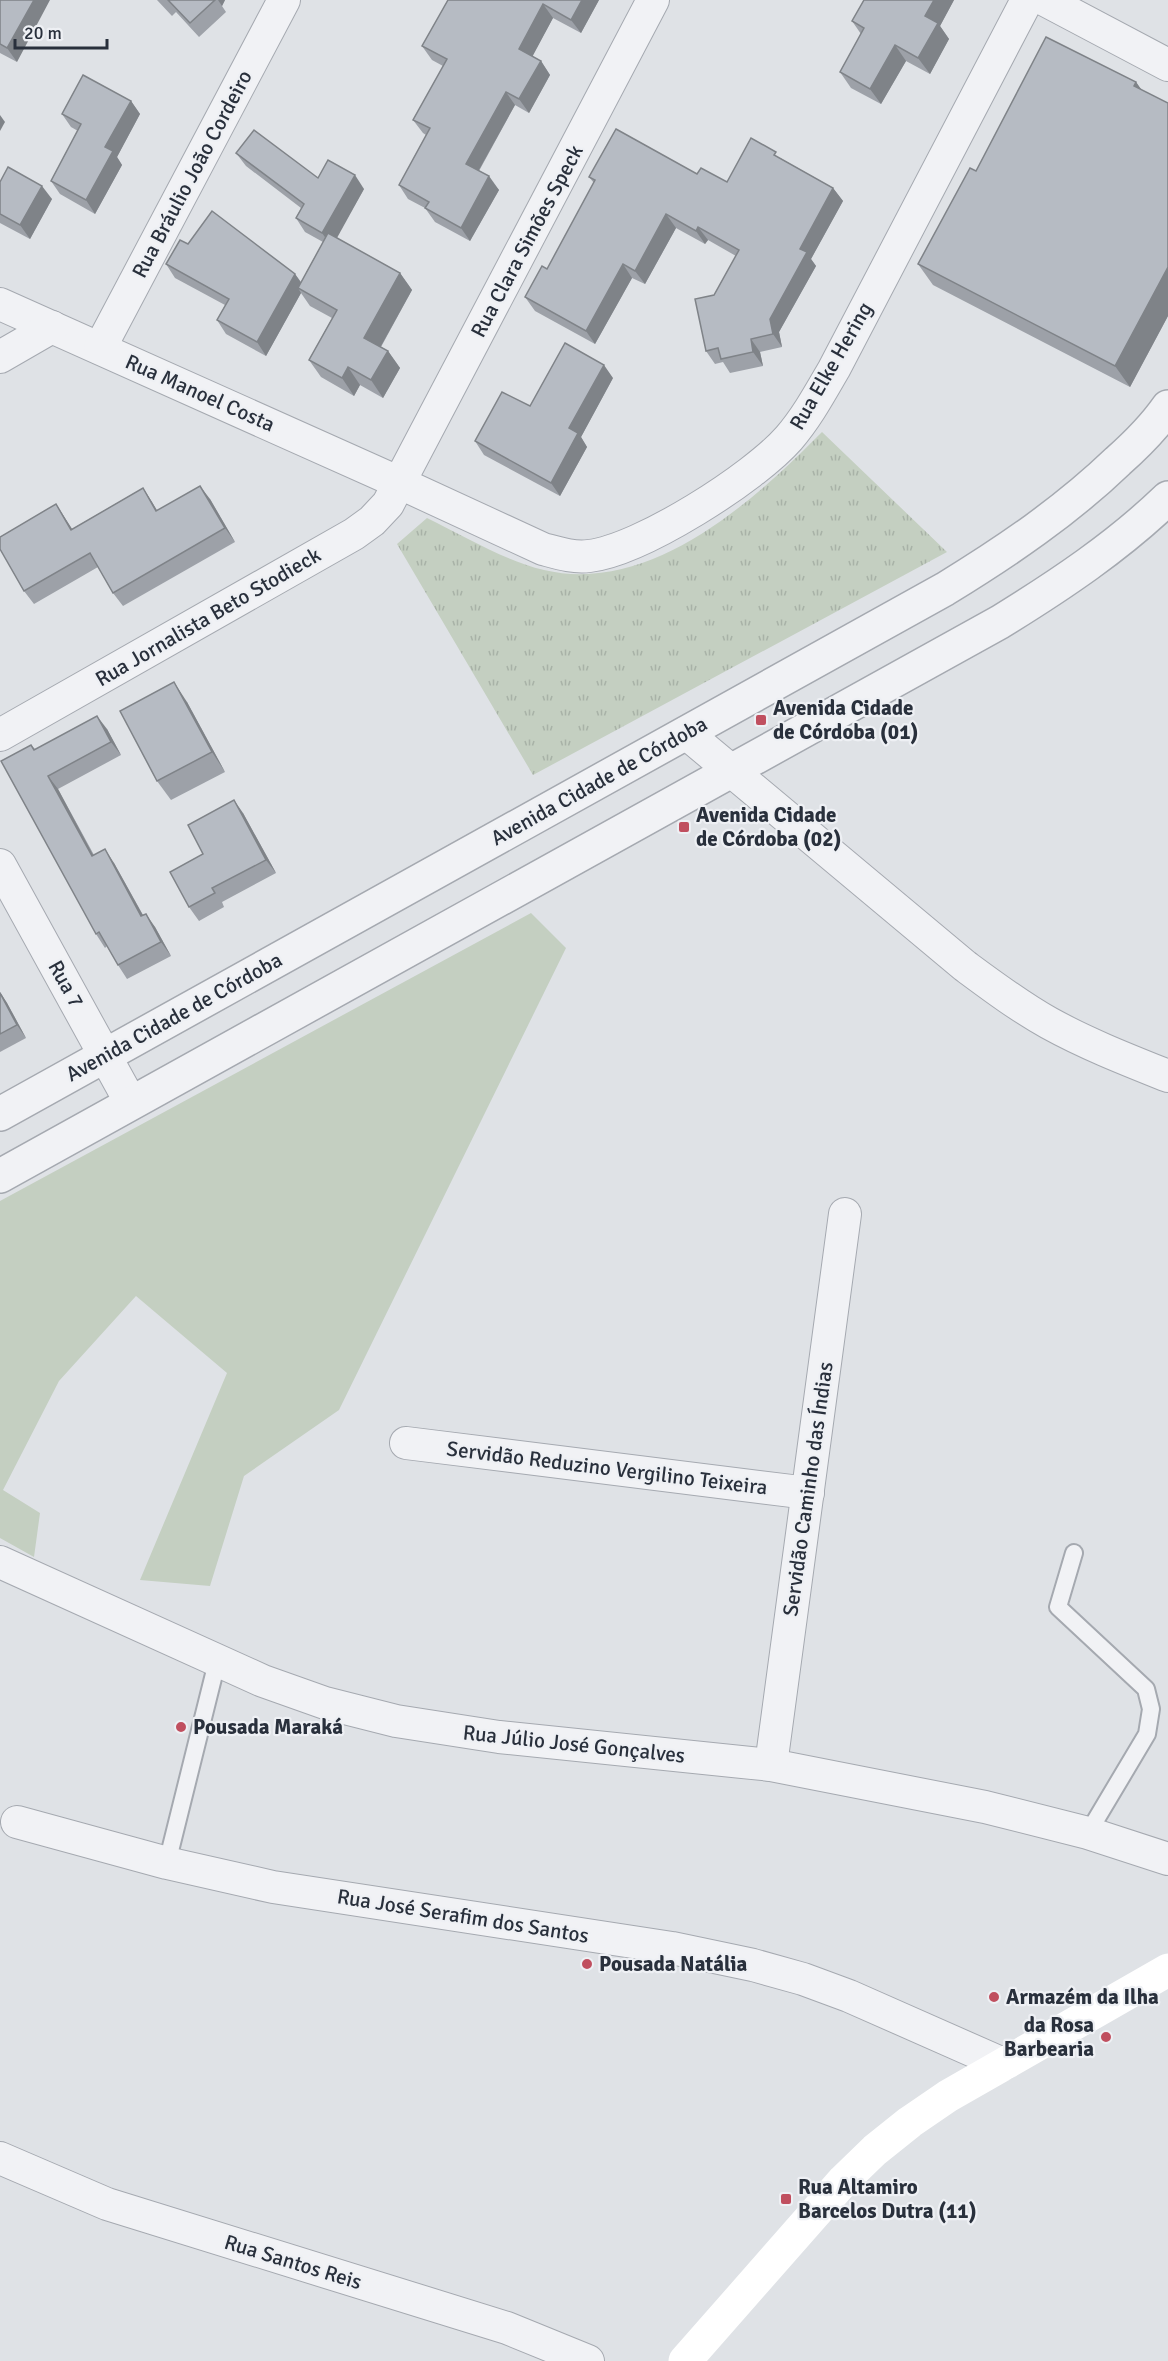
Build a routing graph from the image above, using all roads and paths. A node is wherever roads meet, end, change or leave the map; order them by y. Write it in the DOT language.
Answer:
graph roads {
  1 [pos="284,0"];
  2 [pos="653,0"];
  3 [pos="1027,0"];
  4 [pos="1045,0"];
  5 [pos="1168,64"];
  6 [pos="0,304"];
  7 [pos="52,327"];
  8 [pos="100,348"];
  9 [pos="0,357"];
  10 [pos="1167,412"];
  11 [pos="400,483"];
  12 [pos="1168,498"];
  13 [pos="686,733"];
  14 [pos="0,735"];
  15 [pos="730,771"];
  16 [pos="0,865"];
  17 [pos="105,1056"];
  18 [pos="1168,1076"];
  19 [pos="131,1103"];
  20 [pos="0,1114"];
  21 [pos="0,1176"];
  22 [pos="845,1214"];
  23 [pos="406,1443"];
  24 [pos="808,1493"];
  25 [pos="1074,1553"];
  26 [pos="0,1562"];
  27 [pos="217,1662"];
  28 [pos="771,1765"];
  29 [pos="17,1822"];
  30 [pos="1088,1833"];
  31 [pos="1168,1859"];
  32 [pos="167,1863"];
  33 [pos="1168,1970"];
  34 [pos="1003,2064"];
  35 [pos="0,2158"];
  36 [pos="588,2361"];
  37 [pos="685,2361"];
  1 -- 8 [label="street, Rua Bráulio João Cordeiro"];
  2 -- 11 [label="street, Rua Clara Simões Speck"];
  3 -- 11 [label="street, Rua Elke Hering"];
  4 -- 5 [label="street"];
  6 -- 7 [label="street, Rua Manoel Costa"];
  7 -- 8 [label="street, Rua Manoel Costa"];
  7 -- 9 [label="street"];
  8 -- 11 [label="street, Rua Manoel Costa"];
  10 -- 13 [label="street, Avenida Cidade de Córdoba"];
  11 -- 14 [label="street, Rua Jornalista Beto Stodieck"];
  12 -- 15 [label="street"];
  13 -- 15 [label="street"];
  13 -- 17 [label="street, Avenida Cidade de Córdoba"];
  15 -- 18 [label="street"];
  15 -- 19 [label="street"];
  16 -- 17 [label="street, Rua 7"];
  17 -- 19 [label="street, Rua 7"];
  17 -- 20 [label="street, Avenida Cidade de Córdoba"];
  19 -- 21 [label="street"];
  22 -- 24 [label="street, Servidão Caminho das Índias"];
  23 -- 24 [label="street, Servidão Reduzino Vergilino Teixeira"];
  24 -- 28 [label="street, Servidão Caminho das Índias"];
  25 -- 30 [label="lane"];
  26 -- 27 [label="street, Rua Júlio José Gonçalves"];
  27 -- 28 [label="street, Rua Júlio José Gonçalves"];
  27 -- 32 [label="lane"];
  28 -- 30 [label="street, Rua Júlio José Gonçalves"];
  29 -- 32 [label="street, Rua José Serafim dos Santos"];
  30 -- 31 [label="street, Rua Júlio José Gonçalves"];
  32 -- 34 [label="street, Rua José Serafim dos Santos"];
  33 -- 34 [label="main road"];
  34 -- 37 [label="main road"];
  35 -- 36 [label="street, Rua Santos Reis"];
}
